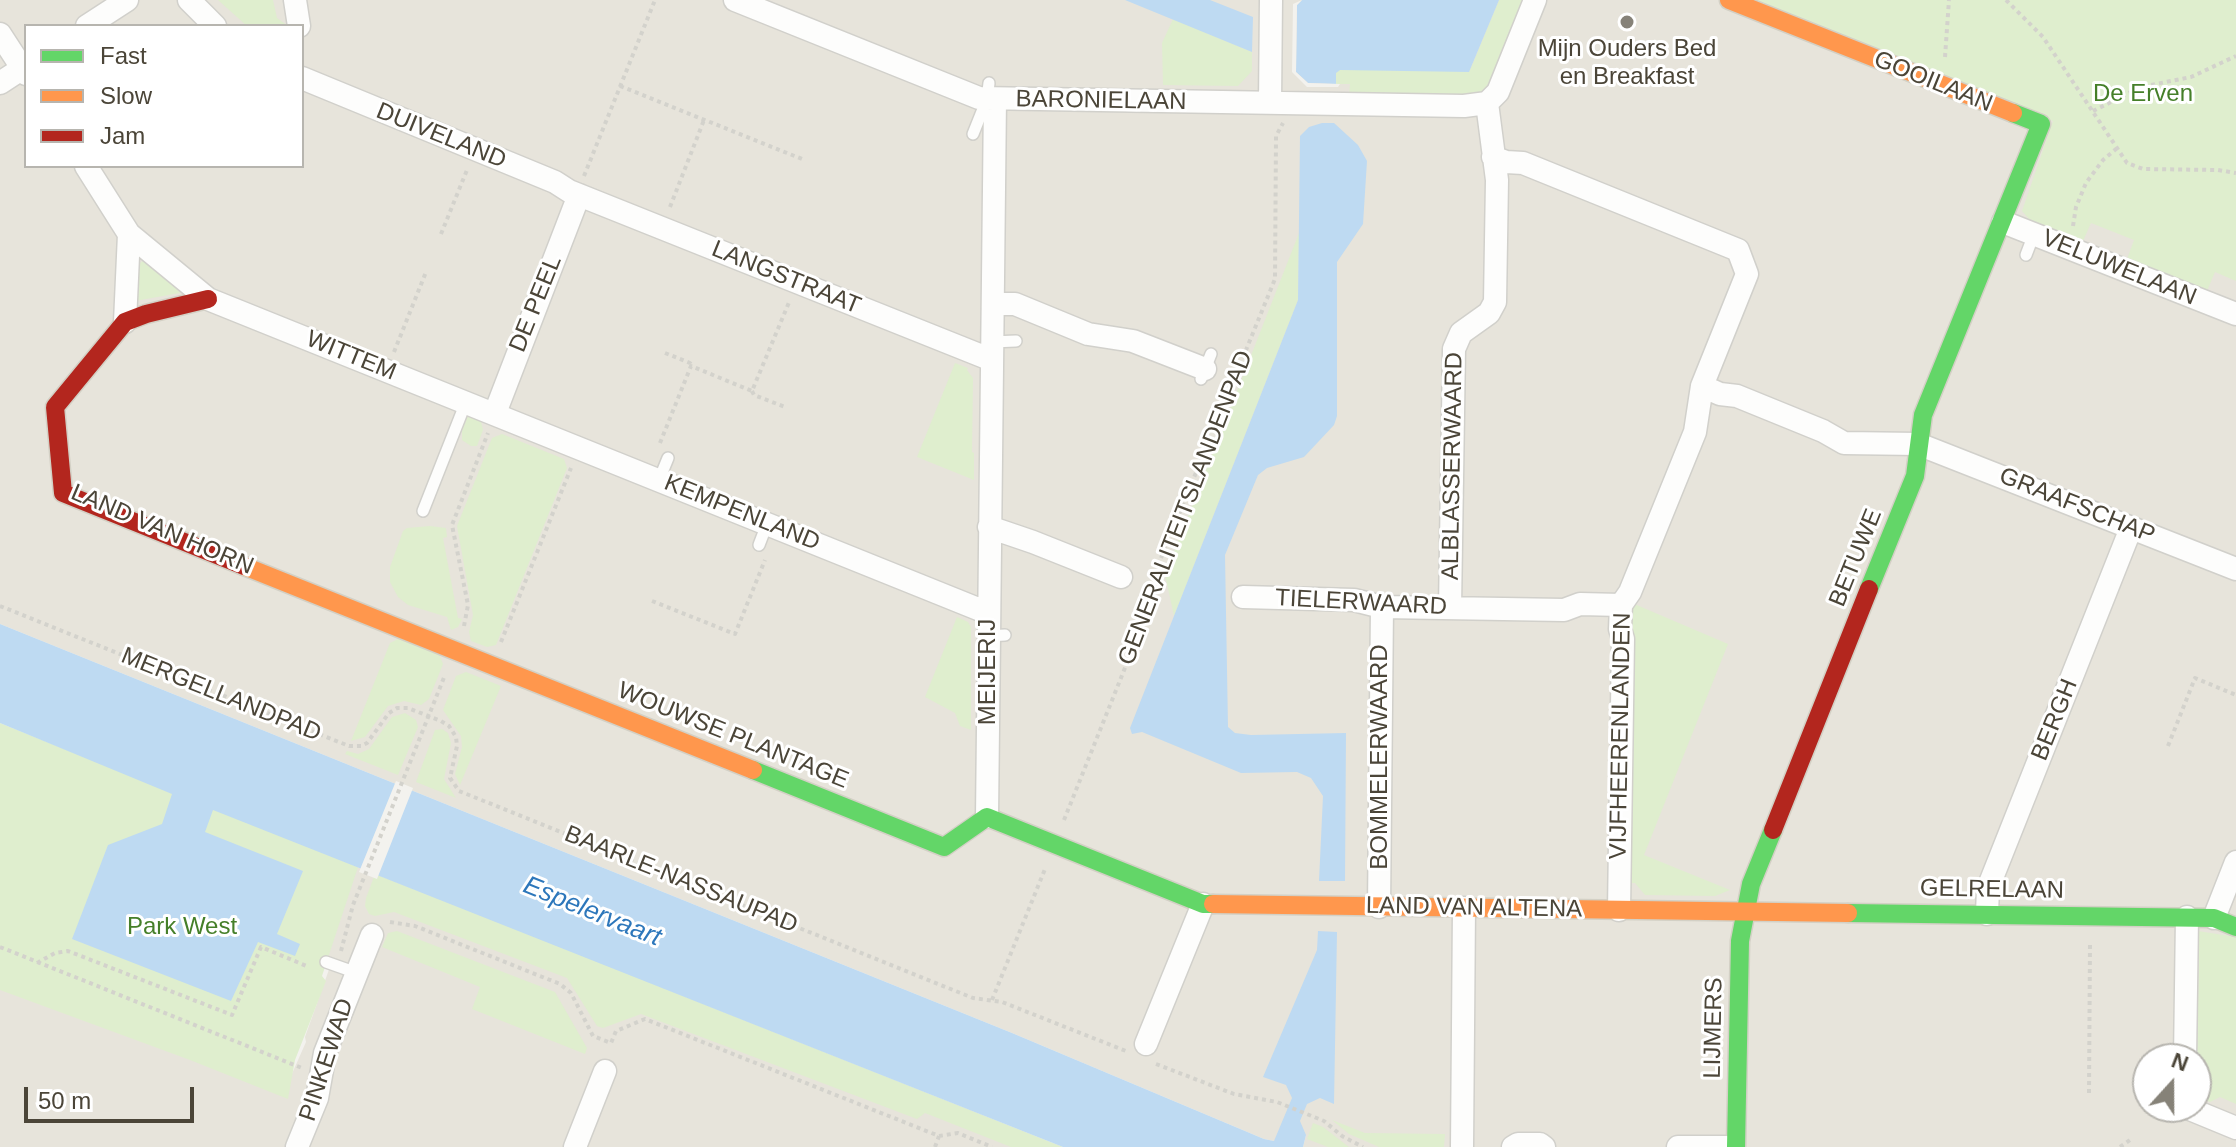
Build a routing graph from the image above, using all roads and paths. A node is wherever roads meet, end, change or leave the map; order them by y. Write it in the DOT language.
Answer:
graph roads {
  1 [pos="127,0"];
  2 [pos="189,0"];
  3 [pos="295,0"];
  4 [pos="735,0"];
  5 [pos="1535,0"];
  6 [pos="1729,0"];
  7 [pos="1949,0"];
  8 [pos="2006,0"];
  9 [pos="656,2"];
  10 [pos="1271,2"];
  11 [pos="90,24"];
  12 [pos="213,24"];
  13 [pos="299,24"];
  14 [pos="0,34"];
  15 [pos="2236,56"];
  16 [pos="1945,58"];
  17 [pos="24,68"];
  18 [pos="24,70"];
  19 [pos="304,81"];
  20 [pos="0,83"];
  21 [pos="620,86"];
  22 [pos="990,94"];
  23 [pos="1270,103"];
  24 [pos="1487,103"];
  25 [pos="2093,111"];
  26 [pos="704,120"];
  27 [pos="1280,130"];
  28 [pos="2116,149"];
  29 [pos="1493,157"];
  30 [pos="802,159"];
  31 [pos="87,168"];
  32 [pos="467,170"];
  33 [pos="2236,173"];
  34 [pos="580,189"];
  35 [pos="670,208"];
  36 [pos="2003,222"];
  37 [pos="2071,233"];
  38 [pos="441,234"];
  39 [pos="126,236"];
  40 [pos="426,272"];
  41 [pos="208,299"];
  42 [pos="788,304"];
  43 [pos="993,304"];
  44 [pos="2236,314"];
  45 [pos="125,322"];
  46 [pos="1016,341"];
  47 [pos="992,351"];
  48 [pos="665,353"];
  49 [pos="392,356"];
  50 [pos="691,366"];
  51 [pos="1206,368"];
  52 [pos="1702,386"];
  53 [pos="752,391"];
  54 [pos="466,402"];
  55 [pos="785,407"];
  56 [pos="493,420"];
  57 [pos="1918,444"];
  58 [pos="659,445"];
  59 [pos="668,458"];
  60 [pos="573,462"];
  61 [pos="659,480"];
  62 [pos="423,511"];
  63 [pos="767,523"];
  64 [pos="989,527"];
  65 [pos="2140,527"];
  66 [pos="764,548"];
  67 [pos="2236,569"];
  68 [pos="1121,577"];
  69 [pos="1243,597"];
  70 [pos="652,601"];
  71 [pos="1621,605"];
  72 [pos="0,606"];
  73 [pos="1382,607"];
  74 [pos="1450,608"];
  75 [pos="988,613"];
  76 [pos="464,627"];
  77 [pos="500,646"];
  78 [pos="446,647"];
  79 [pos="446,672"];
  80 [pos="2236,695"];
  81 [pos="429,716"];
  82 [pos="2168,746"];
  83 [pos="987,817"];
  84 [pos="1059,833"];
  85 [pos="2236,862"];
  86 [pos="1046,866"];
  87 [pos="1203,904"];
  88 [pos="1379,907"];
  89 [pos="1464,908"];
  90 [pos="1746,911"];
  91 [pos="1987,914"];
  92 [pos="1632,915"];
  93 [pos="2187,917"];
  94 [pos="2214,918"];
  95 [pos="369,927"];
  96 [pos="2236,927"];
  97 [pos="0,947"];
  98 [pos="2090,950"];
  99 [pos="37,963"];
  100 [pos="335,968"];
  101 [pos="599,1038"];
  102 [pos="2185,1043"];
  103 [pos="1146,1044"];
  104 [pos="595,1050"];
  105 [pos="305,1069"];
  106 [pos="607,1080"];
  107 [pos="2089,1093"];
  108 [pos="1277,1102"];
  109 [pos="2212,1118"];
  110 [pos="2236,1128"];
  111 [pos="939,1136"];
  112 [pos="2133,1138"];
  113 [pos="297,1147"];
  114 [pos="575,1147"];
  115 [pos="935,1147"];
  116 [pos="992,1147"];
  117 [pos="1363,1147"];
  118 [pos="1462,1147"];
  119 [pos="1513,1147"];
  120 [pos="1544,1147"];
  121 [pos="1678,1147"];
  122 [pos="1726,1147"];
  123 [pos="1736,1147"];
  124 [pos="2120,1147"];
  1 -- 11 [label="street"];
  2 -- 12 [label="street"];
  3 -- 13 [label="street"];
  4 -- 22 [label="street, BARONIELAAN"];
  5 -- 24 [label="street"];
  6 -- 36 [label="street, GOOILAAN"];
  7 -- 16 [label="path"];
  8 -- 25 [label="path"];
  9 -- 21 [label="path"];
  10 -- 23 [label="street"];
  14 -- 17 [label="street"];
  15 -- 25 [label="path"];
  18 -- 20 [label="street"];
  19 -- 34 [label="street, DUIVELAND"];
  21 -- 26 [label="path"];
  21 -- 34 [label="path"];
  22 -- 23 [label="street, BARONIELAAN"];
  22 -- 43 [label="street, MEIJERIJ"];
  23 -- 24 [label="street, BARONIELAAN"];
  24 -- 29 [label="street, ALBLASSERWAARD"];
  25 -- 28 [label="path"];
  26 -- 30 [label="path"];
  26 -- 35 [label="path"];
  27 -- 84 [label="path, GENERALITEITSLANDENPAD"];
  28 -- 33 [label="path"];
  28 -- 37 [label="path"];
  29 -- 52 [label="street, VIJFHEERENLANDEN"];
  29 -- 74 [label="street, ALBLASSERWAARD"];
  31 -- 39 [label="street, WITTEM"];
  32 -- 38 [label="path"];
  34 -- 47 [label="street, LANGSTRAAT"];
  34 -- 56 [label="street, DE PEEL"];
  36 -- 44 [label="street, VELUWELAAN"];
  36 -- 57 [label="street, BETUWE"];
  39 -- 41 [label="street, WITTEM"];
  39 -- 45 [label="street"];
  40 -- 49 [label="path"];
  41 -- 45 [label="street"];
  41 -- 54 [label="street, WITTEM"];
  42 -- 53 [label="path"];
  43 -- 47 [label="street, MEIJERIJ"];
  43 -- 51 [label="street"];
  45 -- 78 [label="street, LAND VAN HORN"];
  46 -- 47 [label="lane"];
  47 -- 64 [label="street, MEIJERIJ"];
  48 -- 50 [label="path"];
  50 -- 53 [label="path"];
  50 -- 58 [label="path"];
  52 -- 57 [label="street"];
  52 -- 71 [label="street, VIJFHEERENLANDEN"];
  53 -- 55 [label="path"];
  54 -- 56 [label="street, WITTEM"];
  54 -- 62 [label="lane"];
  56 -- 61 [label="street, KEMPENLAND"];
  56 -- 76 [label="path"];
  57 -- 65 [label="street, GRAAFSCHAP"];
  57 -- 90 [label="street, BETUWE"];
  59 -- 61 [label="lane"];
  60 -- 77 [label="path"];
  61 -- 63 [label="street, KEMPENLAND"];
  63 -- 66 [label="lane"];
  63 -- 75 [label="street, KEMPENLAND"];
  64 -- 68 [label="street"];
  64 -- 75 [label="street, MEIJERIJ"];
  65 -- 67 [label="street, GRAAFSCHAP"];
  65 -- 91 [label="street, BERGH"];
  66 -- 70 [label="path"];
  69 -- 73 [label="street, TIELERWAARD"];
  71 -- 74 [label="street, TIELERWAARD"];
  71 -- 92 [label="street, VIJFHEERENLANDEN"];
  72 -- 81 [label="path, MERGELLANDPAD"];
  73 -- 74 [label="street, TIELERWAARD"];
  73 -- 88 [label="street, BOMMELERWAARD"];
  75 -- 83 [label="street, MEIJERIJ"];
  78 -- 83 [label="street, WOUWSE PLANTAGE"];
  79 -- 81 [label="path"];
  80 -- 82 [label="path"];
  81 -- 86 [label="path, BAARLE-NASSAUPAD"];
  81 -- 95 [label="path"];
  83 -- 87 [label="street, LAND VAN ALTENA"];
  85 -- 94 [label="street"];
  87 -- 88 [label="street, LAND VAN ALTENA"];
  87 -- 103 [label="street"];
  88 -- 89 [label="street, LAND VAN ALTENA"];
  89 -- 92 [label="street, LAND VAN ALTENA"];
  89 -- 118 [label="street"];
  90 -- 91 [label="street, GELRELAAN"];
  90 -- 92 [label="street, LAND VAN ALTENA"];
  90 -- 123 [label="street, LIJMERS"];
  91 -- 93 [label="street, GELRELAAN"];
  93 -- 94 [label="street, GELRELAAN"];
  93 -- 102 [label="street"];
  94 -- 96 [label="street, GELRELAAN"];
  95 -- 100 [label="street, PINKEWAD"];
  95 -- 101 [label="path"];
  97 -- 99 [label="path"];
  98 -- 107 [label="path"];
  99 -- 100 [label="path"];
  99 -- 105 [label="path"];
  100 -- 113 [label="street, PINKEWAD"];
  101 -- 104 [label="path"];
  101 -- 111 [label="path"];
  106 -- 114 [label="street"];
  108 -- 117 [label="path"];
  109 -- 110 [label="street"];
  111 -- 115 [label="path"];
  111 -- 116 [label="path"];
  112 -- 124 [label="path"];
  119 -- 120 [label="street"];
  121 -- 122 [label="street"];
}
